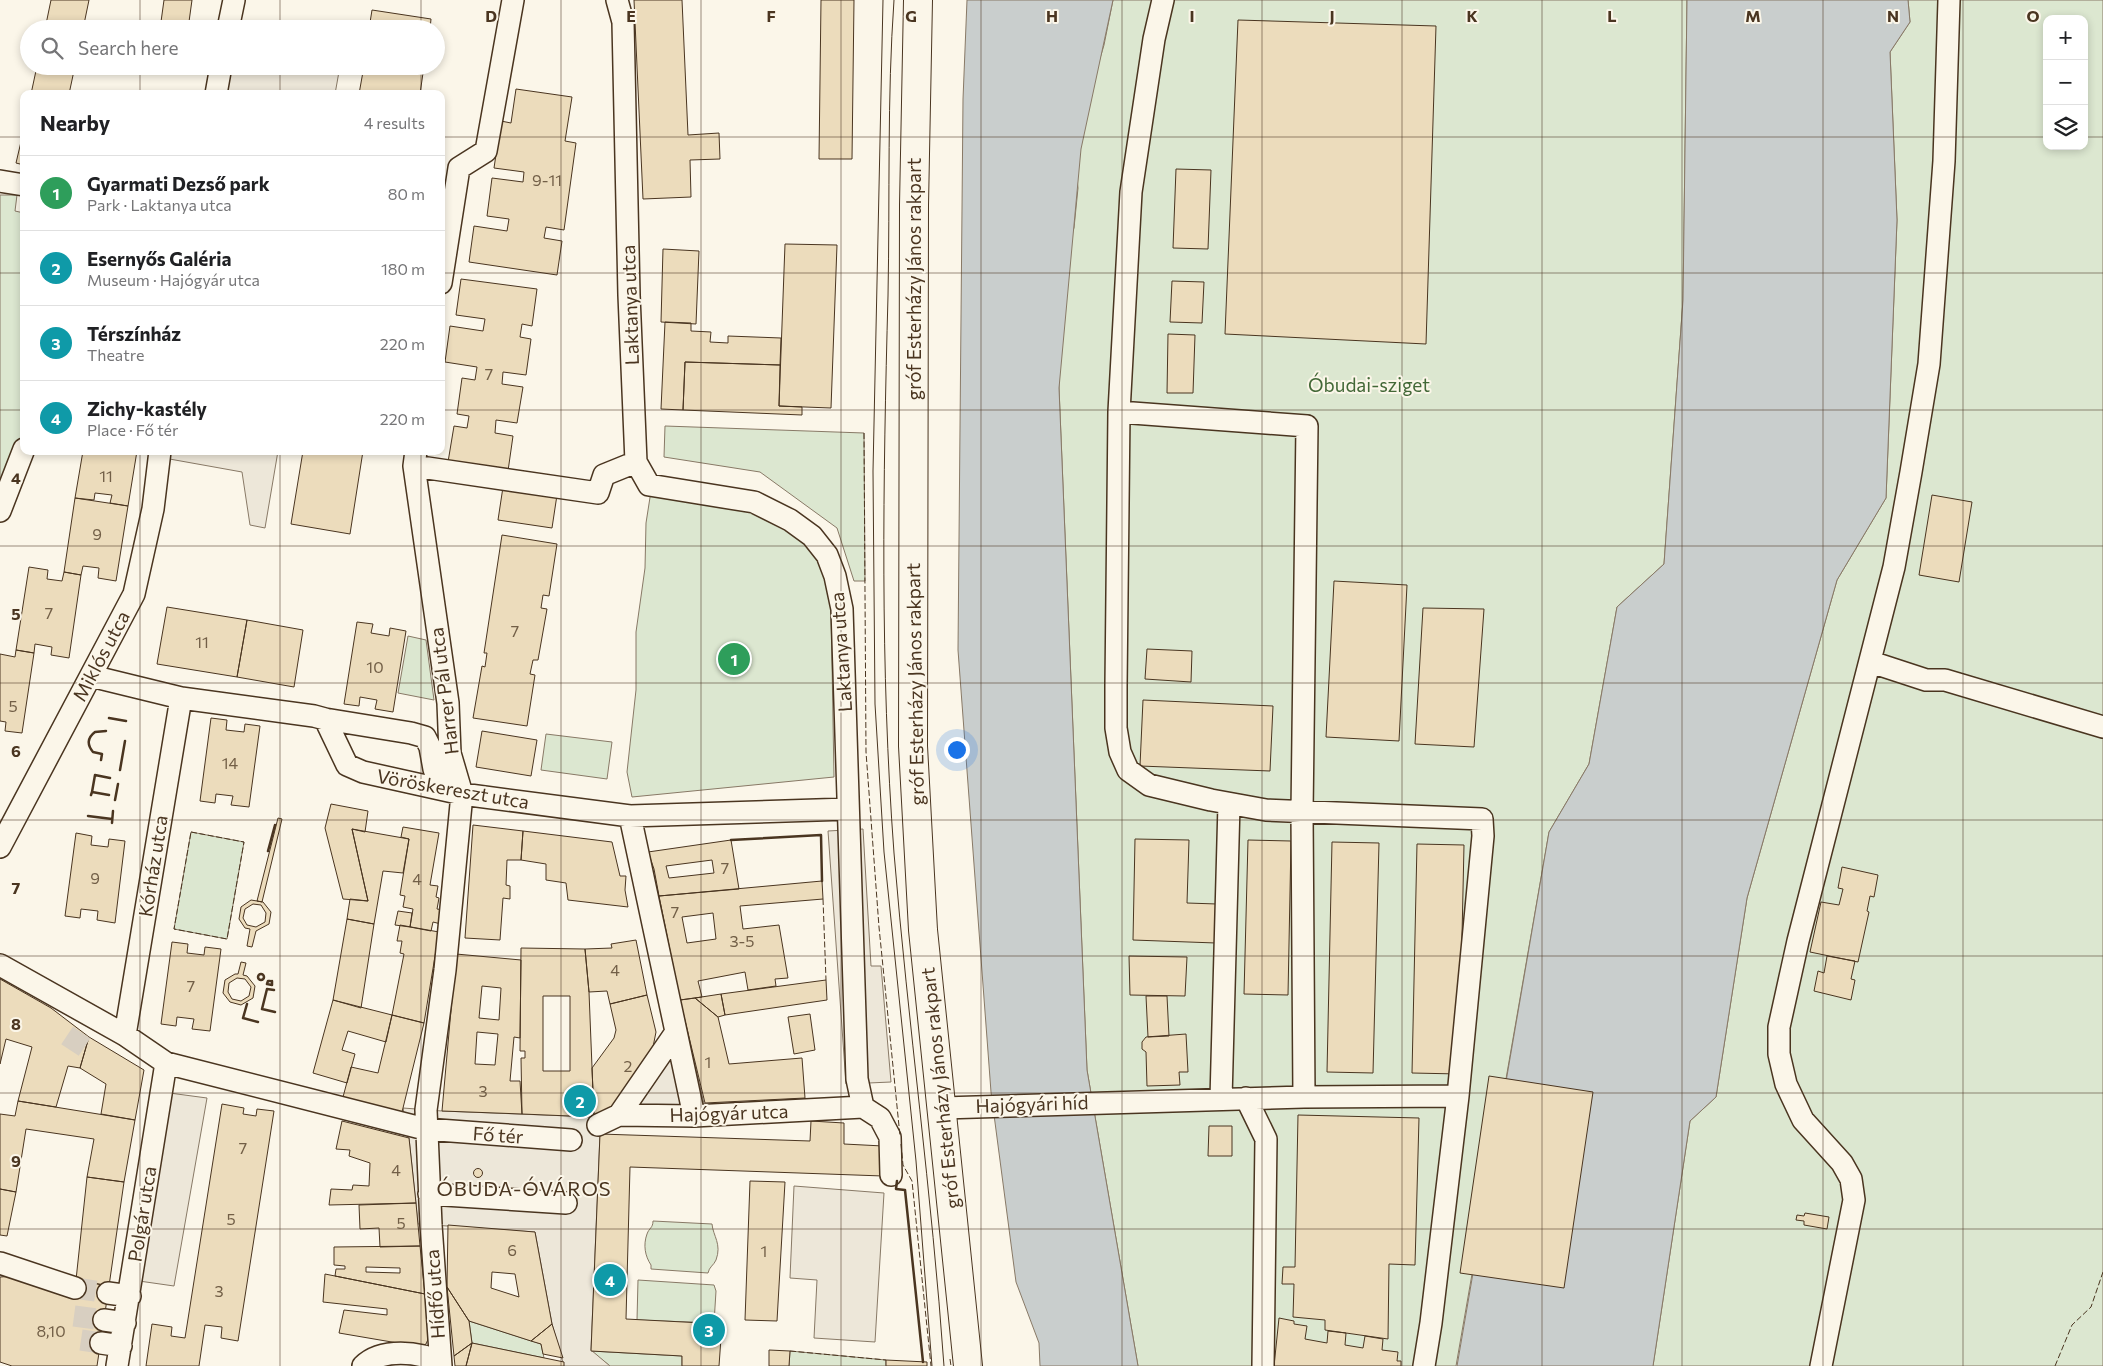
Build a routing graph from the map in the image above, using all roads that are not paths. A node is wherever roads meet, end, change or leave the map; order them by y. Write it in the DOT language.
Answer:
graph roads {
  1 [pos="234,0"];
  2 [pos="513,0"];
  3 [pos="617,0"];
  4 [pos="918,0"];
  5 [pos="1162,0"];
  6 [pos="1948,0"];
  7 [pos="230,20"];
  8 [pos="219,75"];
  9 [pos="217,90"];
  10 [pos="0,181"];
  11 [pos="20,184"];
  12 [pos="445,258"];
  13 [pos="1119,412"];
  14 [pos="21,455"];
  15 [pos="160,455"];
  16 [pos="415,459"];
  17 [pos="636,462"];
  18 [pos="0,511"];
  19 [pos="1871,662"];
  20 [pos="91,676"];
  21 [pos="181,698"];
  22 [pos="325,719"];
  23 [pos="2103,727"];
  24 [pos="441,790"];
  25 [pos="462,794"];
  26 [pos="1229,804"];
  27 [pos="848,809"];
  28 [pos="1302,813"];
  29 [pos="630,816"];
  30 [pos="0,847"];
  31 [pos="0,965"];
  32 [pos="676,1032"];
  33 [pos="125,1035"];
  34 [pos="166,1063"];
  35 [pos="1304,1096"];
  36 [pos="1458,1096"];
  37 [pos="1246,1098"];
  38 [pos="1221,1099"];
  39 [pos="863,1107"];
  40 [pos="943,1108"];
  41 [pos="619,1115"];
  42 [pos="694,1116"];
  43 [pos="426,1120"];
  44 [pos="598,1125"];
  45 [pos="571,1140"];
  46 [pos="890,1175"];
  47 [pos="429,1194"];
  48 [pos="566,1203"];
  49 [pos="0,1262"];
  50 [pos="75,1288"];
  51 [pos="108,1293"];
  52 [pos="130,1296"];
  53 [pos="104,1320"];
  54 [pos="125,1323"];
  55 [pos="113,1352"];
  56 [pos="441,1365"];
  57 [pos="363,1366"];
  58 [pos="968,1366"];
  59 [pos="1263,1366"];
  60 [pos="1424,1366"];
  61 [pos="1821,1366"];
  1 -- 7 [label="street"];
  2 -- 12 [label="street"];
  3 -- 17 [label="street, Laktanya utca"];
  4 -- 40 [label="main road, gróf Esterházy János rakpart"];
  5 -- 13 [label="street"];
  6 -- 19 [label="street"];
  8 -- 9 [label="street"];
  10 -- 11 [label="street"];
  13 -- 26 [label="street"];
  13 -- 28 [label="street"];
  14 -- 18 [label="street"];
  15 -- 20 [label="street, Miklós utca"];
  16 -- 17 [label="street"];
  16 -- 25 [label="street, Harrer Pál utca"];
  17 -- 27 [label="street, Laktanya utca"];
  19 -- 23 [label="street"];
  19 -- 61 [label="street"];
  20 -- 21 [label="street"];
  20 -- 30 [label="street, Miklós utca"];
  21 -- 22 [label="street"];
  21 -- 33 [label="street, Kórház utca"];
  22 -- 24 [label="street, Vöröskereszt utca"];
  22 -- 24 [label="street"];
  24 -- 25 [label="street, Vöröskereszt utca"];
  25 -- 29 [label="street, Vöröskereszt utca"];
  25 -- 43 [label="street, Harrer Pál utca"];
  26 -- 28 [label="street"];
  26 -- 38 [label="street"];
  27 -- 29 [label="street, Vöröskereszt utca"];
  27 -- 39 [label="street, Laktanya utca"];
  28 -- 35 [label="street"];
  28 -- 36 [label="street"];
  29 -- 32 [label="street"];
  31 -- 33 [label="street"];
  32 -- 41 [label="street"];
  32 -- 42 [label="street"];
  33 -- 34 [label="street"];
  34 -- 43 [label="street"];
  34 -- 52 [label="street, Polgár utca"];
  35 -- 36 [label="street, Hajógyári híd"];
  35 -- 37 [label="street, Hajógyári híd"];
  36 -- 60 [label="street"];
  37 -- 38 [label="street, Hajógyári híd"];
  37 -- 59 [label="street"];
  38 -- 40 [label="street, Hajógyári híd"];
  39 -- 42 [label="street, Hajógyár utca"];
  39 -- 46 [label="street"];
  40 -- 58 [label="main road, gróf Esterházy János rakpart"];
  41 -- 42 [label="street, Hajógyár utca"];
  41 -- 44 [label="street, Hajógyár utca"];
  43 -- 45 [label="street, Fő tér"];
  43 -- 47 [label="street"];
  47 -- 48 [label="street"];
  47 -- 56 [label="street, Hídfő utca"];
  49 -- 50 [label="street"];
  51 -- 52 [label="street"];
  52 -- 54 [label="street, Polgár utca"];
  53 -- 54 [label="street"];
  54 -- 55 [label="street, Polgár utca"];
  56 -- 57 [label="street, Hídfő utca"];
}
